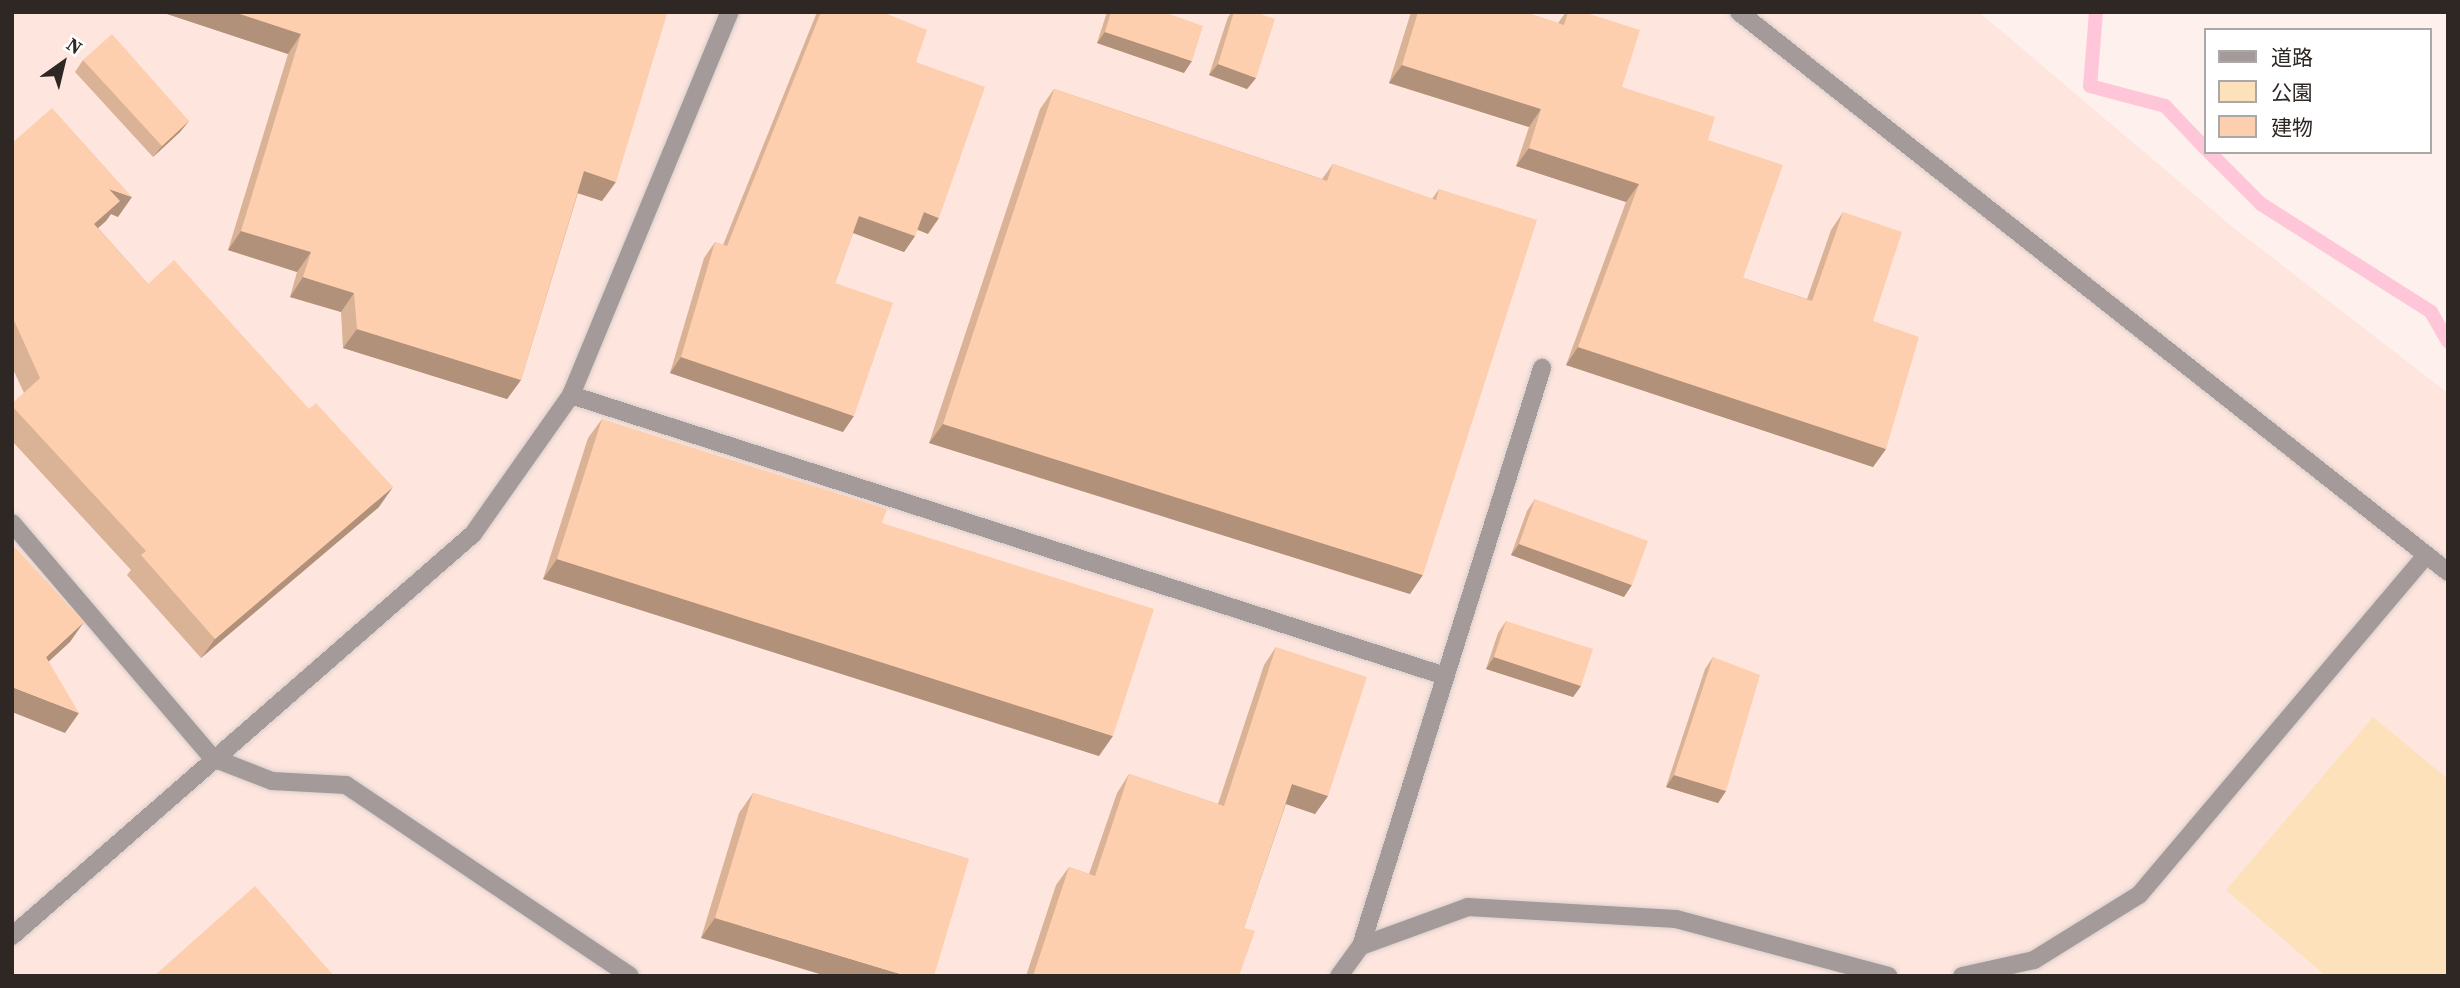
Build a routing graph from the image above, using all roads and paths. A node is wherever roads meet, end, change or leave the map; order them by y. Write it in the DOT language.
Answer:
graph roads {
  1 [pos="730,12"];
  2 [pos="1739,12"];
  3 [pos="1542,368"];
  4 [pos="572,395"];
  5 [pos="12,523"];
  6 [pos="2424,558"];
  7 [pos="2448,572"];
  8 [pos="1445,676"];
  9 [pos="212,758"];
  10 [pos="12,936"];
  11 [pos="1360,946"];
  12 [pos="630,976"];
  13 [pos="1339,976"];
  14 [pos="1888,976"];
  15 [pos="1962,976"];
  1 -- 4 [label="lane"];
  2 -- 6 [label="lane"];
  3 -- 8 [label="lane"];
  4 -- 8 [label="lane"];
  4 -- 9 [label="lane"];
  5 -- 9 [label="lane"];
  6 -- 7 [label="lane"];
  6 -- 15 [label="lane"];
  8 -- 11 [label="lane"];
  9 -- 10 [label="lane"];
  9 -- 12 [label="lane"];
  11 -- 13 [label="lane"];
  11 -- 14 [label="lane"];
}
